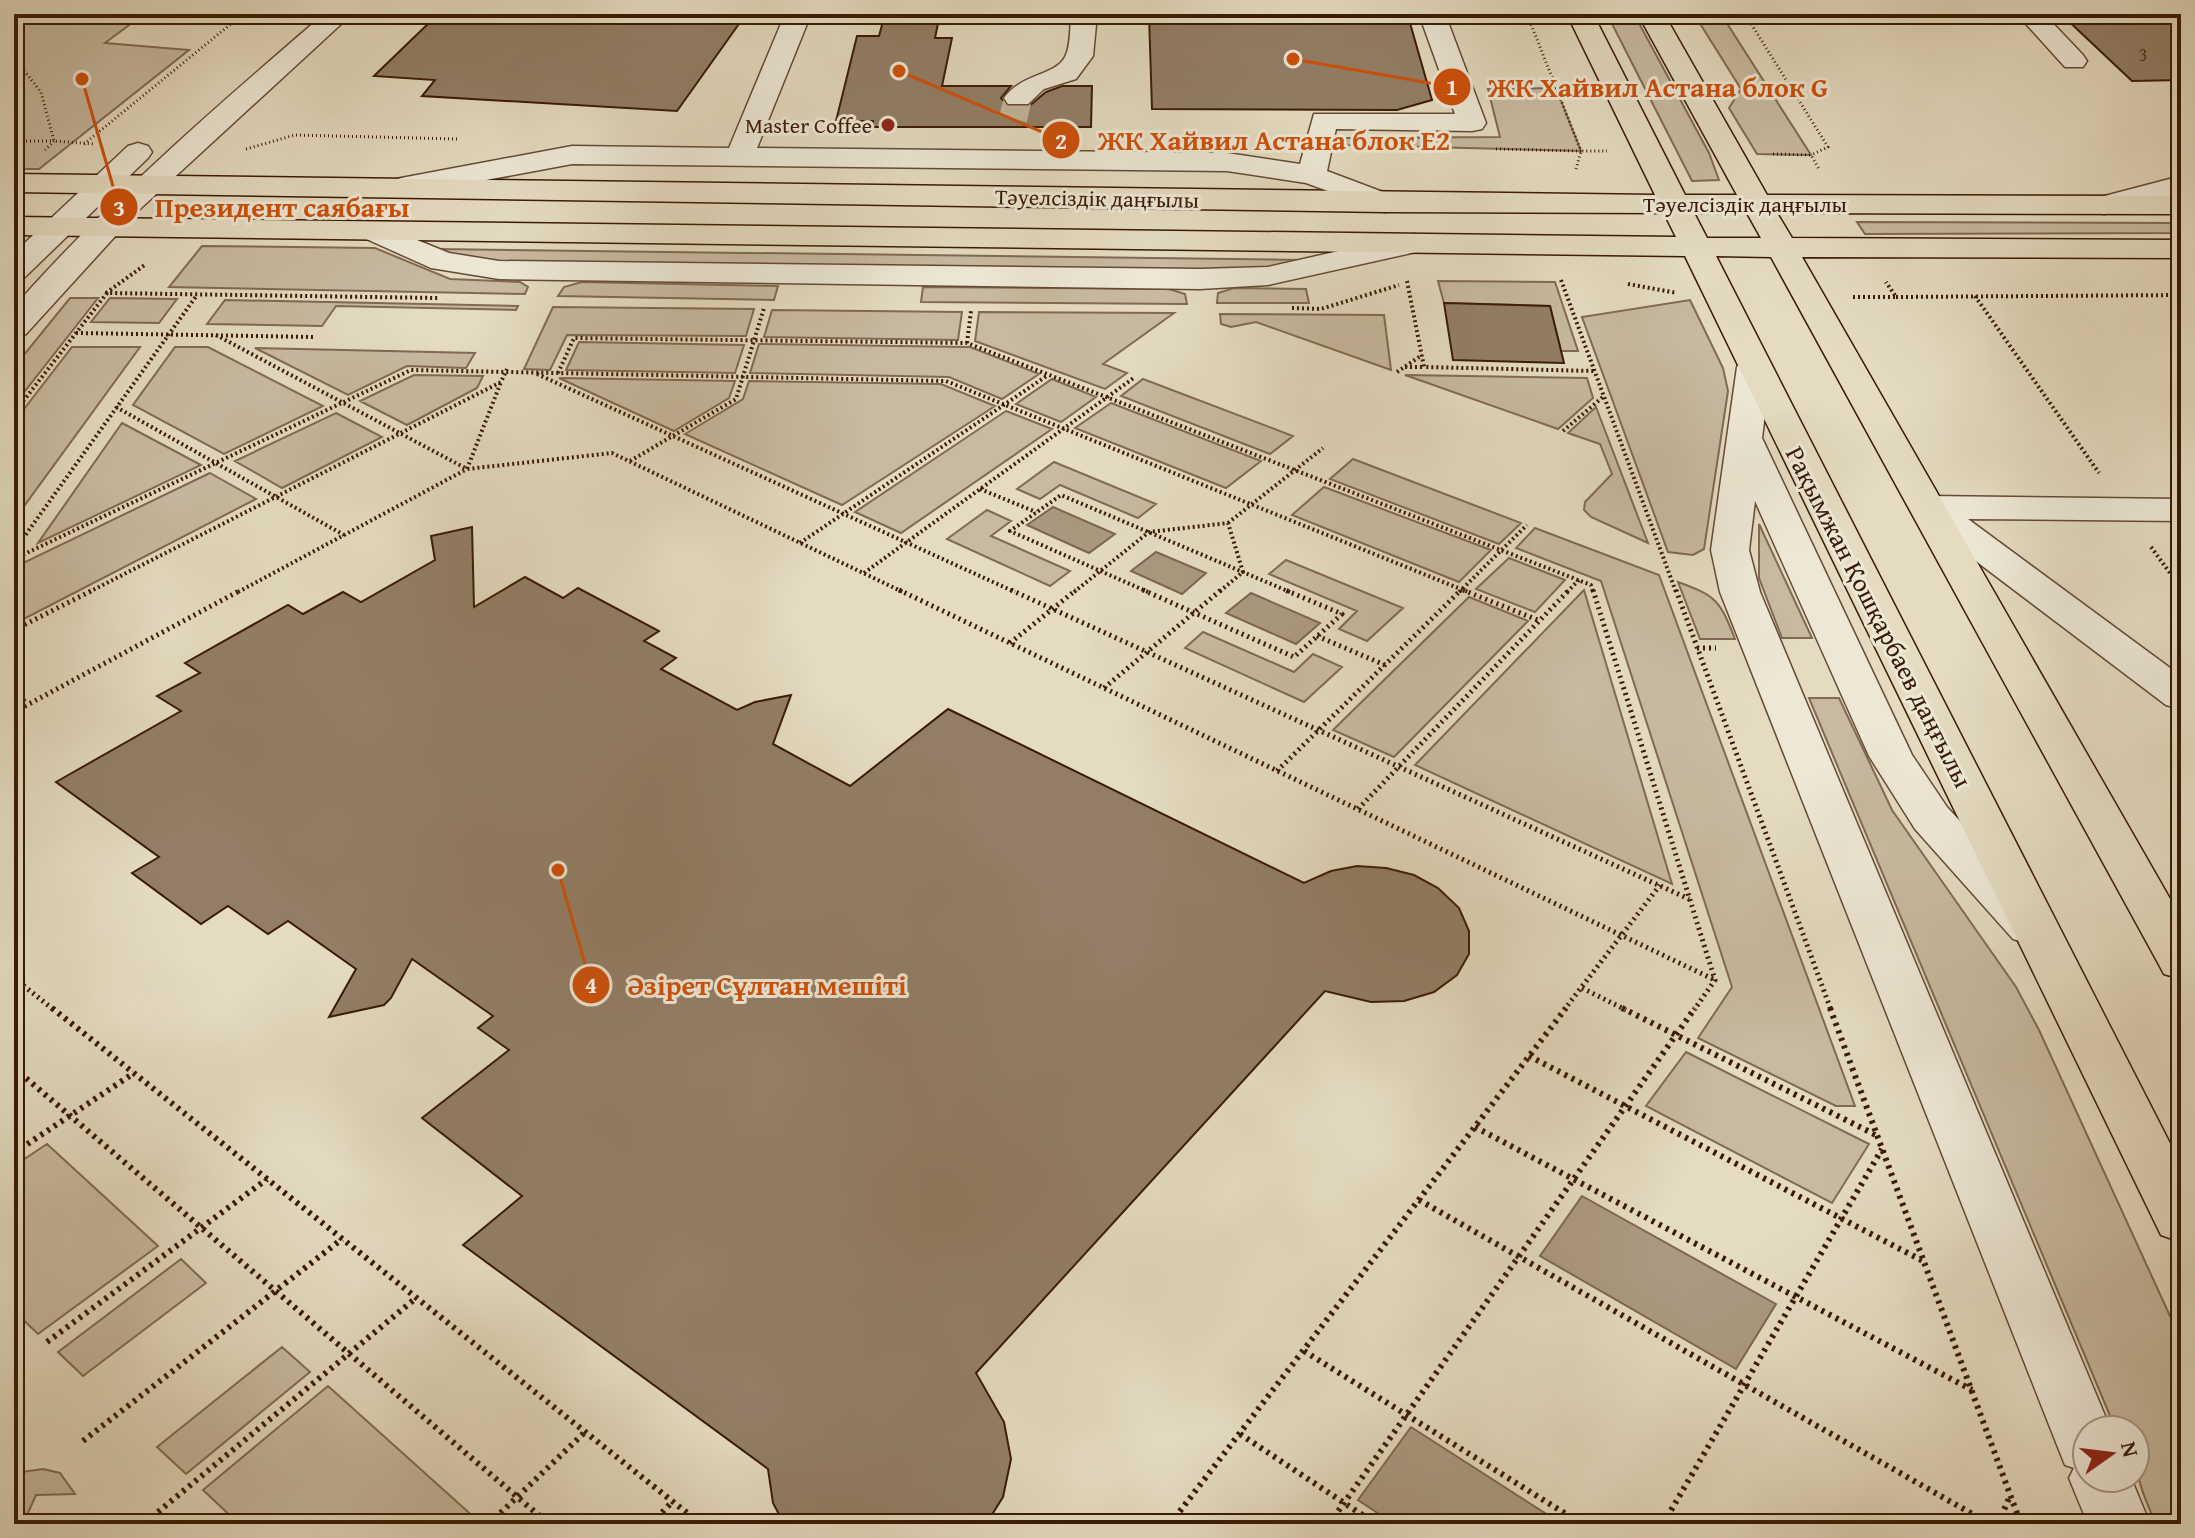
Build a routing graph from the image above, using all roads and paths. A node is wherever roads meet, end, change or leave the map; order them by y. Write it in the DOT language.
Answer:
graph roads {
  1 [pos="243,14"];
  2 [pos="307,14"];
  3 [pos="339,14"];
  4 [pos="798,14"];
  5 [pos="1084,14"];
  6 [pos="1432,14"];
  7 [pos="1527,14"];
  8 [pos="1580,14"];
  9 [pos="1651,14"];
  10 [pos="1745,14"];
  11 [pos="2030,14"];
  12 [pos="14,58"];
  13 [pos="2074,61"];
  14 [pos="41,93"];
  15 [pos="1018,98"];
  16 [pos="183,116"];
  17 [pos="158,136"];
  18 [pos="84,144"];
  19 [pos="1581,151"];
  20 [pos="1612,151"];
  21 [pos="1771,154"];
  22 [pos="740,155"];
  23 [pos="1811,155"];
  24 [pos="1312,175"];
  25 [pos="1574,176"];
  26 [pos="1825,179"];
  27 [pos="14,183"];
  28 [pos="103,183"];
  29 [pos="147,183"];
  30 [pos="2181,185"];
  31 [pos="401,187"];
  32 [pos="1385,203"];
  33 [pos="1677,204"];
  34 [pos="1757,204"];
  35 [pos="2104,205"];
  36 [pos="2181,205"];
  37 [pos="14,226"];
  38 [pos="58,227"];
  39 [pos="102,228"];
  40 [pos="373,231"];
  41 [pos="1414,243"];
  42 [pos="1697,247"];
  43 [pos="1784,248"];
  44 [pos="2181,249"];
  45 [pos="1369,253"];
  46 [pos="14,270"];
  47 [pos="1574,275"];
  48 [pos="1882,276"];
  49 [pos="1620,282"];
  50 [pos="107,293"];
  51 [pos="1678,293"];
  52 [pos="198,294"];
  53 [pos="2181,295"];
  54 [pos="1975,296"];
  55 [pos="1848,297"];
  56 [pos="1896,297"];
  57 [pos="766,303"];
  58 [pos="971,306"];
  59 [pos="14,327"];
  60 [pos="75,333"];
  61 [pos="169,334"];
  62 [pos="216,335"];
  63 [pos="315,337"];
  64 [pos="754,340"];
  65 [pos="967,343"];
  66 [pos="1422,355"];
  67 [pos="1405,367"];
  68 [pos="1424,367"];
  69 [pos="1754,367"];
  70 [pos="506,370"];
  71 [pos="1594,371"];
  72 [pos="1397,372"];
  73 [pos="534,373"];
  74 [pos="558,373"];
  75 [pos="1049,375"];
  76 [pos="743,377"];
  77 [pos="1135,377"];
  78 [pos="501,382"];
  79 [pos="1604,396"];
  80 [pos="1107,397"];
  81 [pos="344,402"];
  82 [pos="1006,405"];
  83 [pos="116,407"];
  84 [pos="14,413"];
  85 [pos="1064,428"];
  86 [pos="1563,431"];
  87 [pos="402,433"];
  88 [pos="673,436"];
  89 [pos="1745,439"];
  90 [pos="1323,448"];
  91 [pos="629,461"];
  92 [pos="216,463"];
  93 [pos="467,469"];
  94 [pos="1295,470"];
  95 [pos="980,489"];
  96 [pos="276,497"];
  97 [pos="1252,504"];
  98 [pos="1928,507"];
  99 [pos="2125,509"];
  100 [pos="2181,510"];
  101 [pos="1037,512"];
  102 [pos="843,513"];
  103 [pos="1228,523"];
  104 [pos="1527,525"];
  105 [pos="1149,532"];
  106 [pos="344,535"];
  107 [pos="906,542"];
  108 [pos="800,543"];
  109 [pos="14,551"];
  110 [pos="1503,551"];
  111 [pos="14,559"];
  112 [pos="1101,571"];
  113 [pos="1243,572"];
  114 [pos="864,573"];
  115 [pos="1579,580"];
  116 [pos="1463,589"];
  117 [pos="1053,609"];
  118 [pos="1194,613"];
  119 [pos="1540,621"];
  120 [pos="14,630"];
  121 [pos="1317,636"];
  122 [pos="1010,643"];
  123 [pos="1147,652"];
  124 [pos="1385,665"];
  125 [pos="1104,688"];
  126 [pos="14,693"];
  127 [pos="2181,696"];
  128 [pos="28,704"];
  129 [pos="14,712"];
  130 [pos="1319,730"];
  131 [pos="1400,767"];
  132 [pos="1277,771"];
  133 [pos="1358,809"];
  134 [pos="1660,885"];
  135 [pos="1690,899"];
  136 [pos="1622,935"];
  137 [pos="2040,938"];
  138 [pos="2181,961"];
  139 [pos="14,978"];
  140 [pos="1715,980"];
  141 [pos="1582,988"];
  142 [pos="1675,1035"];
  143 [pos="1529,1056"];
  144 [pos="14,1068"];
  145 [pos="134,1073"];
  146 [pos="1626,1106"];
  147 [pos="70,1116"];
  148 [pos="1475,1127"];
  149 [pos="1878,1136"];
  150 [pos="1882,1149"];
  151 [pos="14,1153"];
  152 [pos="267,1179"];
  153 [pos="1573,1179"];
  154 [pos="1419,1200"];
  155 [pos="1842,1219"];
  156 [pos="2181,1219"];
  157 [pos="201,1228"];
  158 [pos="342,1239"];
  159 [pos="1519,1257"];
  160 [pos="1925,1262"];
  161 [pos="275,1291"];
  162 [pos="1795,1297"];
  163 [pos="416,1298"];
  164 [pos="47,1342"];
  165 [pos="1304,1351"];
  166 [pos="348,1354"];
  167 [pos="1744,1385"];
  168 [pos="1972,1390"];
  169 [pos="2074,1414"];
  170 [pos="1406,1415"];
  171 [pos="585,1432"];
  172 [pos="1240,1434"];
  173 [pos="83,1441"];
  174 [pos="2107,1494"];
  175 [pos="2010,1495"];
  176 [pos="517,1497"];
  177 [pos="673,1502"];
  178 [pos="1344,1503"];
  179 [pos="158,1512"];
  180 [pos="489,1524"];
  181 [pos="549,1524"];
  182 [pos="651,1524"];
  183 [pos="701,1524"];
  184 [pos="1170,1524"];
  185 [pos="1329,1524"];
  186 [pos="1376,1524"];
  187 [pos="1582,1524"];
  188 [pos="1663,1524"];
  189 [pos="1990,1524"];
  190 [pos="1998,1524"];
  191 [pos="2021,1524"];
  192 [pos="2119,1524"];
  1 -- 18 [label="path"];
  2 -- 16 [label="street"];
  3 -- 29 [label="street"];
  4 -- 22 [label="street"];
  5 -- 15 [label="street"];
  6 -- 24 [label="street"];
  7 -- 19 [label="path"];
  8 -- 33 [label="main road, Рақымжан Қошқарбаев даңғылы"];
  9 -- 34 [label="main road"];
  10 -- 23 [label="path"];
  11 -- 13 [label="street"];
  12 -- 14 [label="path"];
  17 -- 28 [label="street"];
  19 -- 20 [label="path"];
  19 -- 25 [label="path"];
  21 -- 23 [label="path"];
  22 -- 24 [label="street"];
  22 -- 31 [label="street"];
  23 -- 26 [label="path"];
  24 -- 32 [label="street"];
  27 -- 28 [label="main road, Тәуелсіздік даңғылы"];
  28 -- 29 [label="main road, Тәуелсіздік даңғылы"];
  28 -- 38 [label="street"];
  29 -- 31 [label="main road, Тәуелсіздік даңғылы"];
  29 -- 39 [label="street"];
  30 -- 35 [label="street"];
  31 -- 32 [label="main road, Тәуелсіздік даңғылы"];
  32 -- 33 [label="main road, Тәуелсіздік даңғылы"];
  33 -- 34 [label="main road, Тәуелсіздік даңғылы"];
  33 -- 42 [label="main road, Рақымжан Қошқарбаев даңғылы"];
  34 -- 35 [label="main road, Тәуелсіздік даңғылы"];
  34 -- 43 [label="main road"];
  35 -- 36 [label="main road, Тәуелсіздік даңғылы"];
  37 -- 38 [label="main road, Тәуелсіздік даңғылы"];
  38 -- 39 [label="main road, Тәуелсіздік даңғылы"];
  38 -- 46 [label="street"];
  39 -- 40 [label="main road, Тәуелсіздік даңғылы"];
  39 -- 59 [label="street"];
  40 -- 41 [label="main road, Тәуелсіздік даңғылы"];
  40 -- 45 [label="street"];
  41 -- 42 [label="main road, Тәуелсіздік даңғылы"];
  41 -- 45 [label="street"];
  42 -- 43 [label="main road, Тәуелсіздік даңғылы"];
  42 -- 69 [label="main road, Рақымжан Қошқарбаев даңғылы"];
  43 -- 44 [label="main road, Тәуелсіздік даңғылы"];
  43 -- 98 [label="main road"];
  45 -- 66 [label="path"];
  47 -- 71 [label="path"];
  48 -- 56 [label="path"];
  49 -- 51 [label="path"];
  50 -- 60 [label="path"];
  52 -- 61 [label="path"];
  53 -- 54 [label="path"];
  54 -- 56 [label="path"];
  54 -- 99 [label="path"];
  55 -- 56 [label="path"];
  57 -- 64 [label="path"];
  58 -- 65 [label="path"];
  60 -- 61 [label="path"];
  60 -- 84 [label="path"];
  61 -- 62 [label="path"];
  61 -- 83 [label="path"];
  62 -- 63 [label="path"];
  62 -- 81 [label="path"];
  64 -- 65 [label="path"];
  64 -- 74 [label="path"];
  64 -- 76 [label="path"];
  65 -- 75 [label="path"];
  66 -- 67 [label="path"];
  66 -- 68 [label="path"];
  67 -- 68 [label="path"];
  67 -- 72 [label="path"];
  68 -- 71 [label="path"];
  69 -- 89 [label="street"];
  69 -- 137 [label="main road, Рақымжан Қошқарбаев даңғылы"];
  70 -- 73 [label="path"];
  70 -- 78 [label="path"];
  70 -- 81 [label="path"];
  71 -- 79 [label="path"];
  73 -- 74 [label="path"];
  73 -- 88 [label="path"];
  74 -- 76 [label="path"];
  75 -- 80 [label="path"];
  75 -- 82 [label="path"];
  76 -- 82 [label="path"];
  76 -- 88 [label="path"];
  77 -- 80 [label="path"];
  78 -- 87 [label="path"];
  78 -- 93 [label="path"];
  79 -- 86 [label="path"];
  79 -- 149 [label="path"];
  80 -- 85 [label="path"];
  80 -- 94 [label="path"];
  81 -- 87 [label="path"];
  81 -- 92 [label="path"];
  82 -- 85 [label="path"];
  82 -- 102 [label="path"];
  83 -- 92 [label="path"];
  83 -- 109 [label="path"];
  85 -- 95 [label="path"];
  85 -- 97 [label="path"];
  87 -- 93 [label="path"];
  87 -- 96 [label="path"];
  88 -- 91 [label="path"];
  88 -- 102 [label="path"];
  89 -- 137 [label="street"];
  89 -- 169 [label="street"];
  90 -- 94 [label="path"];
  91 -- 93 [label="path"];
  91 -- 108 [label="path"];
  92 -- 96 [label="path"];
  92 -- 111 [label="path"];
  93 -- 106 [label="path"];
  94 -- 97 [label="path"];
  94 -- 110 [label="path"];
  95 -- 101 [label="path"];
  95 -- 107 [label="path"];
  96 -- 106 [label="path"];
  96 -- 120 [label="path"];
  97 -- 103 [label="path"];
  97 -- 116 [label="path"];
  98 -- 99 [label="street"];
  98 -- 127 [label="street"];
  98 -- 138 [label="main road"];
  99 -- 100 [label="street"];
  101 -- 105 [label="path"];
  101 -- 112 [label="path"];
  102 -- 107 [label="path"];
  102 -- 108 [label="path"];
  103 -- 105 [label="path"];
  103 -- 113 [label="path"];
  104 -- 110 [label="path"];
  105 -- 112 [label="path"];
  105 -- 113 [label="path"];
  106 -- 128 [label="path"];
  107 -- 114 [label="path"];
  107 -- 117 [label="path"];
  108 -- 114 [label="path"];
  110 -- 115 [label="path"];
  110 -- 116 [label="path"];
  112 -- 117 [label="path"];
  112 -- 118 [label="path"];
  113 -- 118 [label="path"];
  113 -- 121 [label="path"];
  114 -- 122 [label="path"];
  115 -- 119 [label="path"];
  115 -- 135 [label="path"];
  116 -- 119 [label="path"];
  116 -- 124 [label="path"];
  117 -- 122 [label="path"];
  117 -- 123 [label="path"];
  118 -- 121 [label="path"];
  118 -- 123 [label="path"];
  119 -- 131 [label="path"];
  121 -- 124 [label="path"];
  122 -- 125 [label="path"];
  123 -- 125 [label="path"];
  123 -- 130 [label="path"];
  124 -- 130 [label="path"];
  125 -- 132 [label="path"];
  126 -- 128 [label="path"];
  128 -- 129 [label="path"];
  130 -- 131 [label="path"];
  130 -- 132 [label="path"];
  131 -- 133 [label="path"];
  131 -- 134 [label="path"];
  132 -- 133 [label="path"];
  133 -- 136 [label="path"];
  134 -- 135 [label="path"];
  134 -- 136 [label="path"];
  135 -- 140 [label="path"];
  136 -- 140 [label="path"];
  136 -- 141 [label="path"];
  137 -- 156 [label="main road, Рақымжан Қошқарбаев даңғылы"];
  139 -- 145 [label="path"];
  140 -- 142 [label="path"];
  141 -- 142 [label="path"];
  141 -- 143 [label="path"];
  142 -- 146 [label="path"];
  142 -- 149 [label="path"];
  143 -- 146 [label="path"];
  143 -- 148 [label="path"];
  144 -- 147 [label="path"];
  145 -- 147 [label="path"];
  145 -- 152 [label="path"];
  146 -- 153 [label="path"];
  146 -- 155 [label="path"];
  147 -- 151 [label="path"];
  147 -- 157 [label="path"];
  148 -- 153 [label="path"];
  148 -- 154 [label="path"];
  149 -- 150 [label="path"];
  150 -- 155 [label="path"];
  150 -- 160 [label="path"];
  152 -- 157 [label="path"];
  152 -- 158 [label="path"];
  153 -- 159 [label="path"];
  153 -- 162 [label="path"];
  154 -- 159 [label="path"];
  154 -- 165 [label="path"];
  155 -- 160 [label="path"];
  155 -- 162 [label="path"];
  157 -- 161 [label="path"];
  157 -- 164 [label="path"];
  158 -- 161 [label="path"];
  158 -- 163 [label="path"];
  159 -- 167 [label="path"];
  159 -- 170 [label="path"];
  160 -- 168 [label="path"];
  161 -- 166 [label="path"];
  161 -- 173 [label="path"];
  162 -- 167 [label="path"];
  162 -- 168 [label="path"];
  163 -- 166 [label="path"];
  163 -- 171 [label="path"];
  165 -- 170 [label="path"];
  165 -- 172 [label="path"];
  166 -- 176 [label="path"];
  166 -- 179 [label="path"];
  167 -- 188 [label="path"];
  167 -- 189 [label="path"];
  168 -- 175 [label="path"];
  170 -- 178 [label="path"];
  170 -- 187 [label="path"];
  171 -- 176 [label="path"];
  171 -- 177 [label="path"];
  172 -- 178 [label="path"];
  172 -- 184 [label="path"];
  174 -- 192 [label="street"];
  175 -- 190 [label="path"];
  175 -- 191 [label="path"];
  176 -- 180 [label="path"];
  176 -- 181 [label="path"];
  177 -- 182 [label="path"];
  177 -- 183 [label="path"];
  178 -- 185 [label="path"];
  178 -- 186 [label="path"];
}
